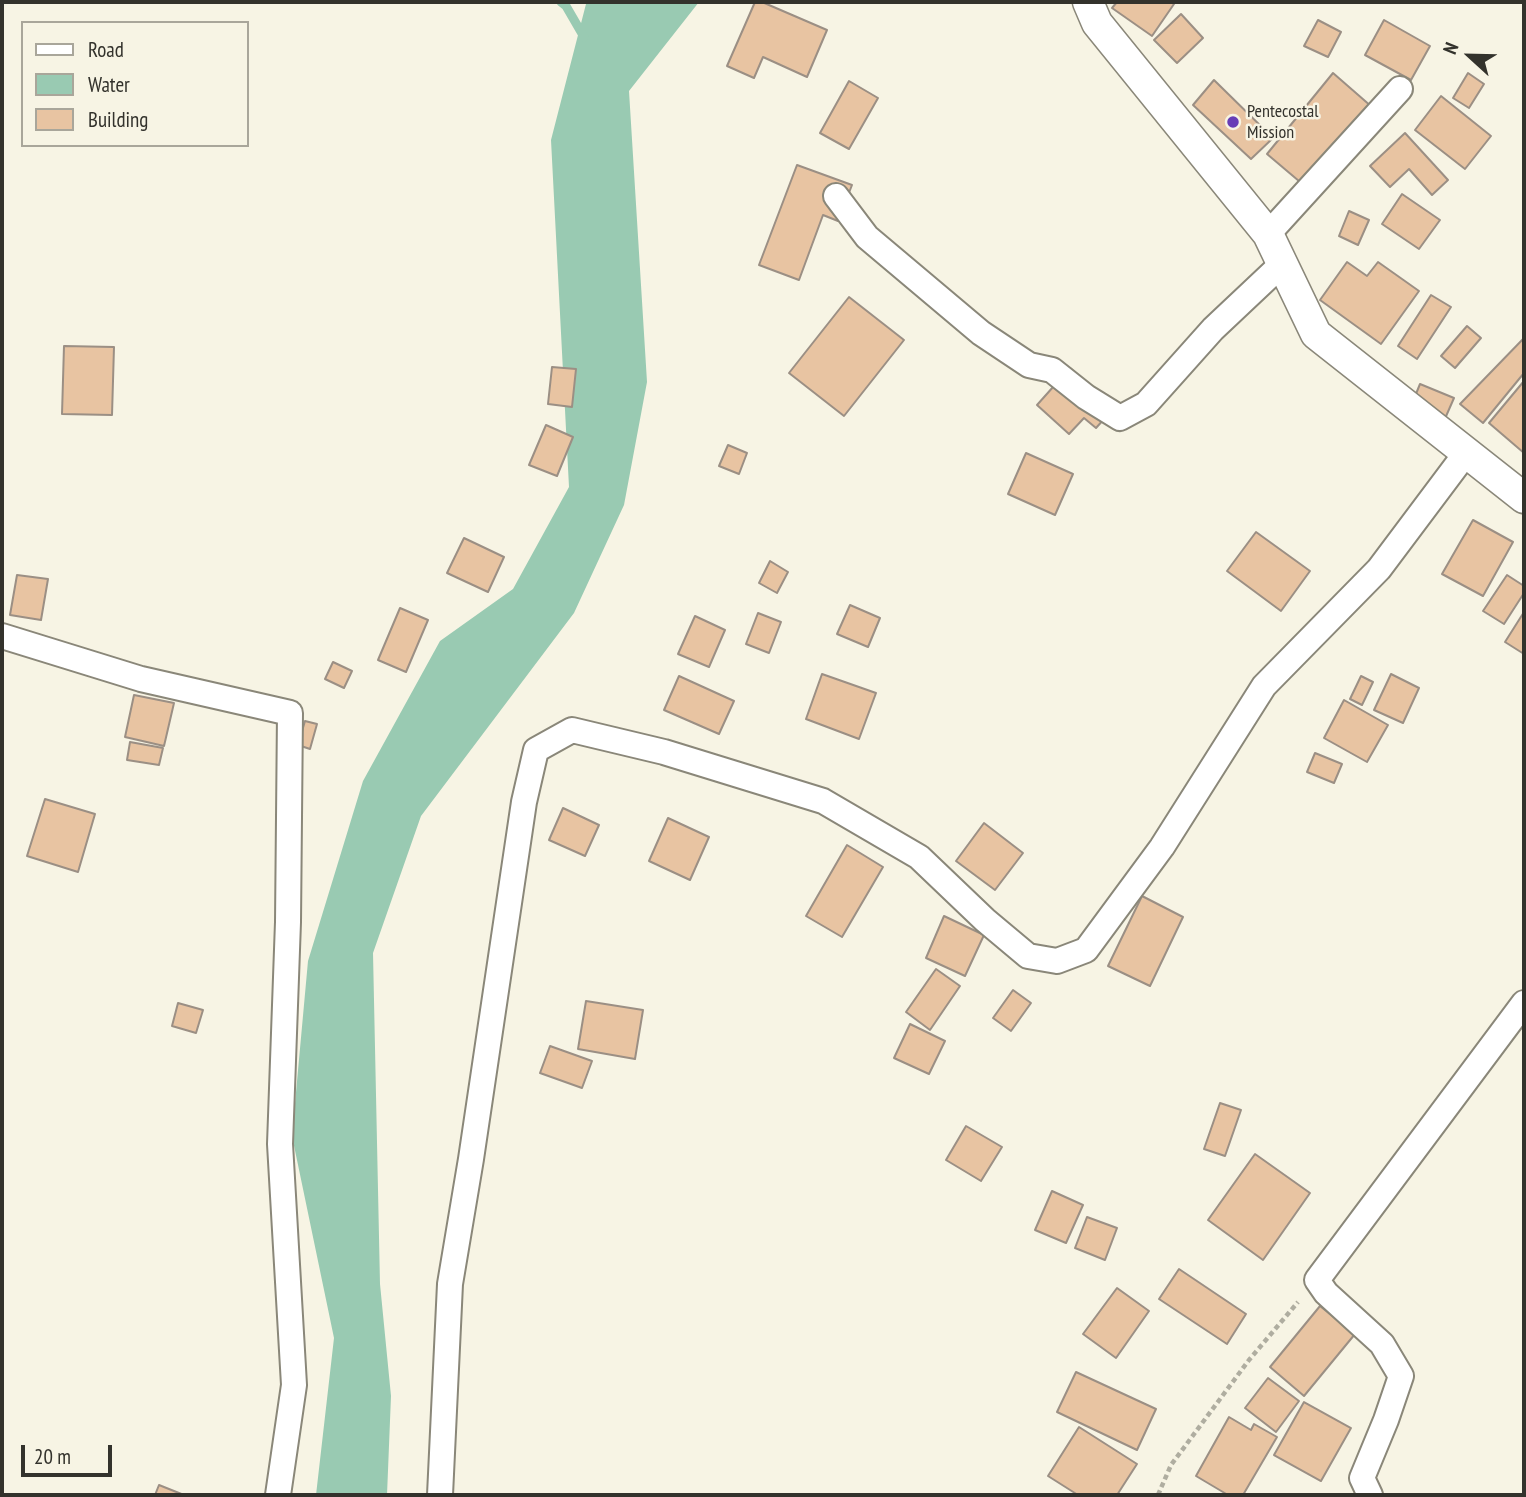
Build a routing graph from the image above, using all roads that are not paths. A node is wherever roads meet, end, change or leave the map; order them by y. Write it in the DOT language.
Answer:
graph roads {
  1 [pos="1088,2"];
  2 [pos="1400,89"];
  3 [pos="836,197"];
  4 [pos="1268,234"];
  5 [pos="1282,264"];
  6 [pos="1466,453"];
  7 [pos="1524,498"];
  8 [pos="7,644"];
  9 [pos="1524,1003"];
  10 [pos="278,1495"];
  11 [pos="440,1495"];
  12 [pos="1370,1495"];
  1 -- 4 [label="street"];
  2 -- 4 [label="street"];
  3 -- 5 [label="street"];
  4 -- 5 [label="street"];
  5 -- 6 [label="street"];
  6 -- 7 [label="street"];
  6 -- 11 [label="street"];
  8 -- 10 [label="street"];
  9 -- 12 [label="street"];
}
